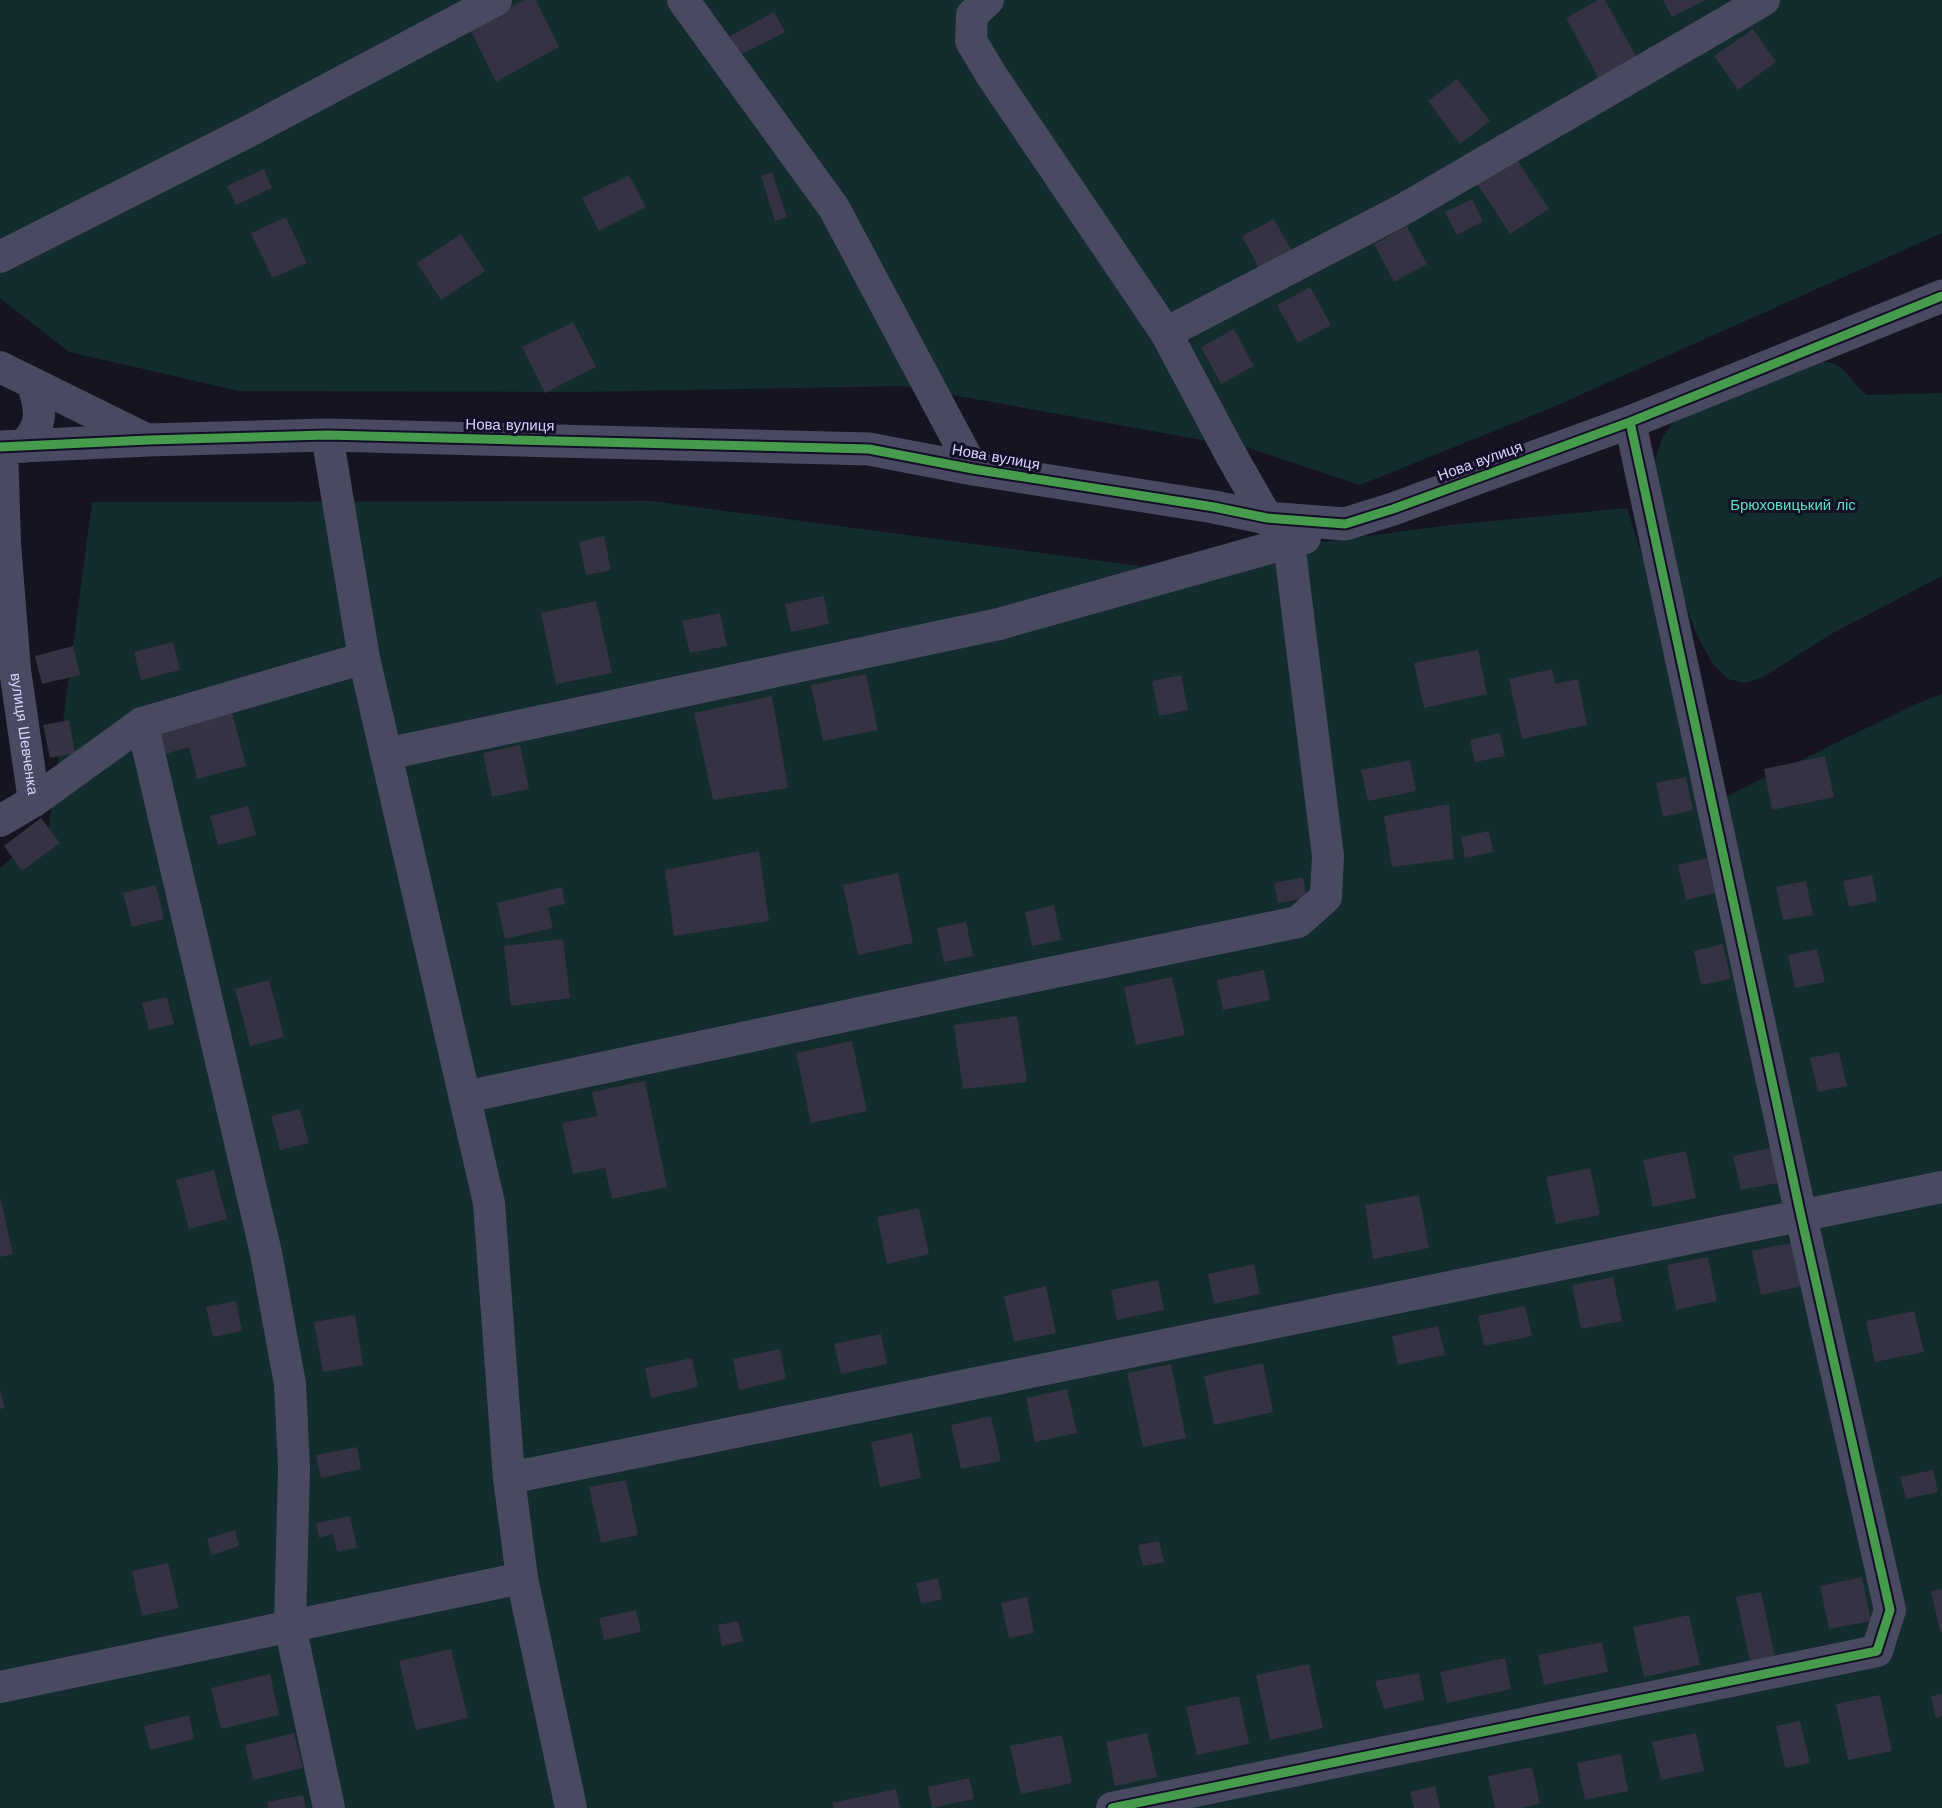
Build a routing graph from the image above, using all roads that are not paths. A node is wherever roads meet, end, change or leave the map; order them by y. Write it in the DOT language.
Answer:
graph roads {
  1 [pos="496,0"];
  2 [pos="683,0"];
  3 [pos="988,0"];
  4 [pos="1764,0"];
  5 [pos="0,257"];
  6 [pos="1942,296"];
  7 [pos="1166,333"];
  8 [pos="0,367"];
  9 [pos="33,384"];
  10 [pos="1630,422"];
  11 [pos="327,435"];
  12 [pos="148,440"];
  13 [pos="8,447"];
  14 [pos="973,469"];
  15 [pos="1267,518"];
  16 [pos="1345,524"];
  17 [pos="1289,543"];
  18 [pos="364,658"];
  19 [pos="142,723"];
  20 [pos="387,754"];
  21 [pos="34,801"];
  22 [pos="0,820"];
  23 [pos="465,1097"];
  24 [pos="1942,1187"];
  25 [pos="1801,1216"];
  26 [pos="509,1478"];
  27 [pos="522,1578"];
  28 [pos="291,1626"];
  29 [pos="0,1687"];
  30 [pos="329,1808"];
  31 [pos="571,1808"];
  32 [pos="1112,1808"];
  1 -- 5 [label="street"];
  2 -- 14 [label="street"];
  3 -- 7 [label="street"];
  4 -- 7 [label="street"];
  6 -- 10 [label="street, Нова вулиця"];
  7 -- 15 [label="street"];
  8 -- 9 [label="street, Нова вулиця"];
  9 -- 12 [label="street, Нова вулиця"];
  9 -- 13 [label="street"];
  10 -- 16 [label="street, Нова вулиця"];
  10 -- 25 [label="street"];
  11 -- 12 [label="street, Нова вулиця"];
  11 -- 14 [label="street, Нова вулиця"];
  11 -- 18 [label="street"];
  12 -- 13 [label="street, Нова вулиця"];
  13 -- 21 [label="street, вулиця Шевченка"];
  14 -- 15 [label="street, Нова вулиця"];
  15 -- 16 [label="street, Нова вулиця"];
  15 -- 17 [label="street"];
  16 -- 17 [label="street"];
  17 -- 20 [label="street"];
  17 -- 23 [label="street"];
  18 -- 19 [label="street"];
  18 -- 20 [label="street"];
  19 -- 21 [label="street"];
  19 -- 28 [label="street"];
  20 -- 23 [label="street"];
  21 -- 22 [label="street, вулиця Шевченка"];
  23 -- 26 [label="street"];
  24 -- 25 [label="street"];
  25 -- 26 [label="street"];
  25 -- 32 [label="street"];
  26 -- 27 [label="street"];
  27 -- 28 [label="street"];
  27 -- 31 [label="street"];
  28 -- 29 [label="street"];
  28 -- 30 [label="street"];
}
